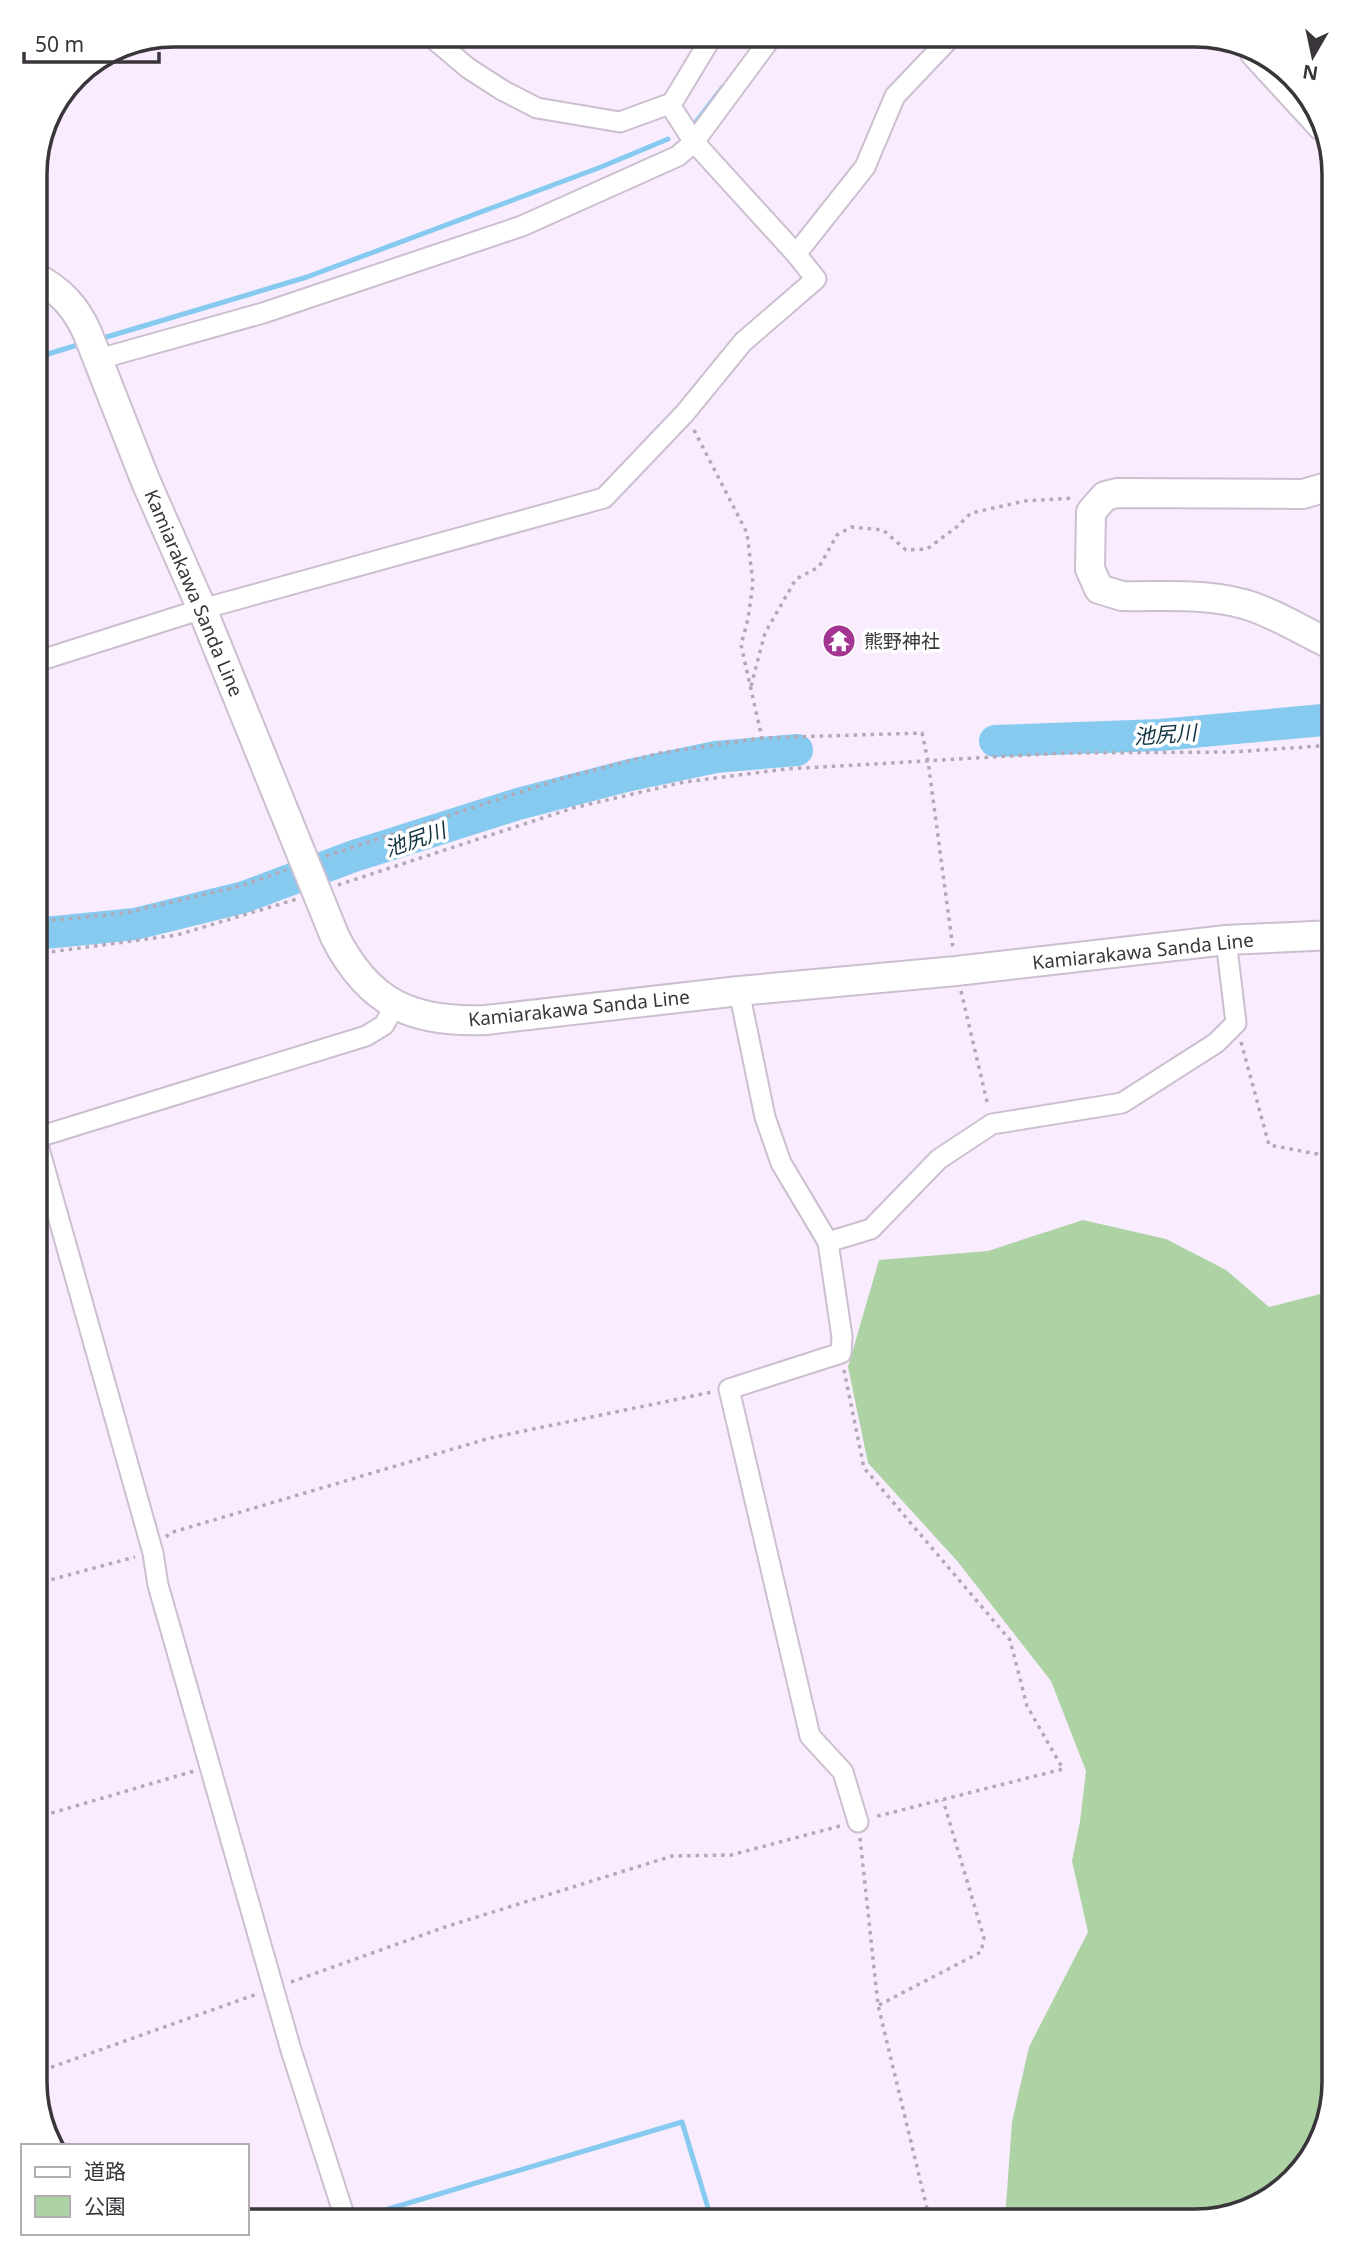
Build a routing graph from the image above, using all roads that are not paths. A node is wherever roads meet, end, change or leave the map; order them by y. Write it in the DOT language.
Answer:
graph roads {
  1 [pos="444,48"];
  2 [pos="705,48"];
  3 [pos="763,48"];
  4 [pos="941,48"];
  5 [pos="672,103"];
  6 [pos="694,142"];
  7 [pos="796,254"];
  8 [pos="48,285"];
  9 [pos="99,359"];
  10 [pos="1322,488"];
  11 [pos="202,609"];
  12 [pos="1322,640"];
  13 [pos="48,658"];
  14 [pos="1322,936"];
  15 [pos="1226,940"];
  16 [pos="739,991"];
  17 [pos="395,1005"];
  18 [pos="47,1134"];
  19 [pos="47,1179"];
  20 [pos="828,1242"];
  21 [pos="858,1822"];
  22 [pos="342,2208"];
  1 -- 5 [label="street"];
  2 -- 5 [label="street"];
  3 -- 6 [label="street"];
  4 -- 7 [label="street"];
  5 -- 6 [label="street"];
  6 -- 7 [label="street"];
  6 -- 9 [label="street"];
  7 -- 11 [label="street"];
  8 -- 9 [label="main road, Kamiarakawa Sanda Line"];
  9 -- 11 [label="main road, Kamiarakawa Sanda Line"];
  10 -- 12 [label="main road"];
  11 -- 13 [label="street"];
  11 -- 17 [label="main road, Kamiarakawa Sanda Line"];
  14 -- 15 [label="main road, Kamiarakawa Sanda Line"];
  15 -- 16 [label="main road, Kamiarakawa Sanda Line"];
  15 -- 20 [label="street"];
  16 -- 17 [label="main road, Kamiarakawa Sanda Line"];
  16 -- 20 [label="street"];
  17 -- 18 [label="street"];
  19 -- 22 [label="street"];
  20 -- 21 [label="street"];
}
